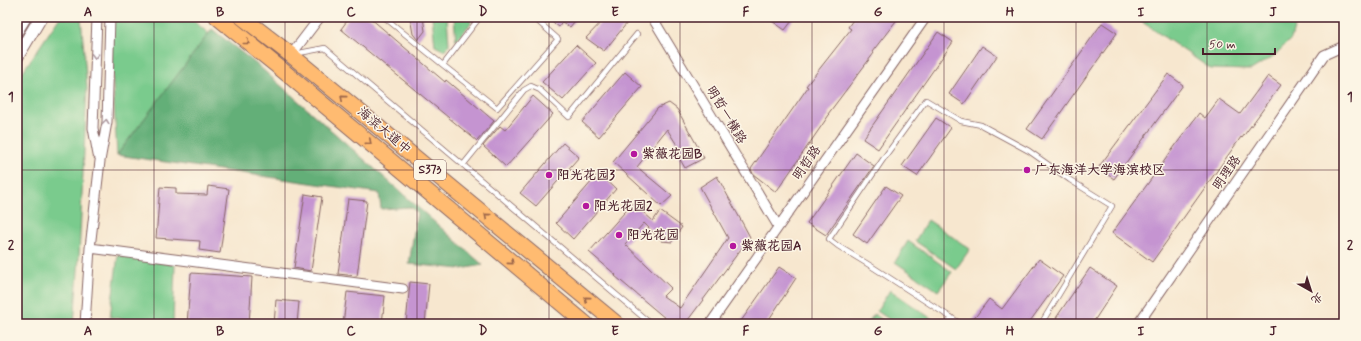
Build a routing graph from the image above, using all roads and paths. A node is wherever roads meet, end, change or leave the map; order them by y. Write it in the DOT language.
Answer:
graph roads {
  1 [pos="25,17"];
  2 [pos="41,17"];
  3 [pos="97,17"];
  4 [pos="110,17"];
  5 [pos="217,17"];
  6 [pos="242,17"];
  7 [pos="320,17"];
  8 [pos="384,17"];
  9 [pos="480,17"];
  10 [pos="533,17"];
  11 [pos="652,17"];
  12 [pos="926,17"];
  13 [pos="17,30"];
  14 [pos="637,34"];
  15 [pos="1344,46"];
  16 [pos="291,55"];
  17 [pos="17,57"];
  18 [pos="443,65"];
  19 [pos="100,160"];
  20 [pos="463,165"];
  21 [pos="778,226"];
  22 [pos="90,248"];
  23 [pos="403,289"];
  24 [pos="951,317"];
  25 [pos="85,323"];
  26 [pos="101,324"];
  27 [pos="586,324"];
  28 [pos="617,324"];
  29 [pos="651,324"];
  30 [pos="710,324"];
  31 [pos="948,324"];
  32 [pos="961,324"];
  33 [pos="1041,324"];
  34 [pos="1138,324"];
  1 -- 13 [label="street"];
  2 -- 17 [label="street"];
  3 -- 19 [label="street, one-way"];
  19 -- 4 [label="street, one-way"];
  5 -- 27 [label="main road, 海滨大道中 / S373, one-way"];
  6 -- 16 [label="main road, 海滨大道中 / S373"];
  7 -- 16 [label="street"];
  8 -- 18 [label="lane"];
  9 -- 18 [label="lane"];
  10 -- 18 [label="lane"];
  11 -- 21 [label="street, 明哲一横路"];
  12 -- 21 [label="street, 明哲路"];
  14 -- 20 [label="lane"];
  15 -- 34 [label="street, 明理路"];
  16 -- 20 [label="lane"];
  28 -- 16 [label="main road, 海滨大道中 / S373, one-way"];
  19 -- 22 [label="street"];
  20 -- 29 [label="lane"];
  21 -- 30 [label="street, 明哲路"];
  22 -- 23 [label="street"];
  22 -- 25 [label="street"];
  24 -- 31 [label="lane"];
  24 -- 32 [label="lane"];
  24 -- 33 [label="lane"];
  25 -- 26 [label="lane"];
}
